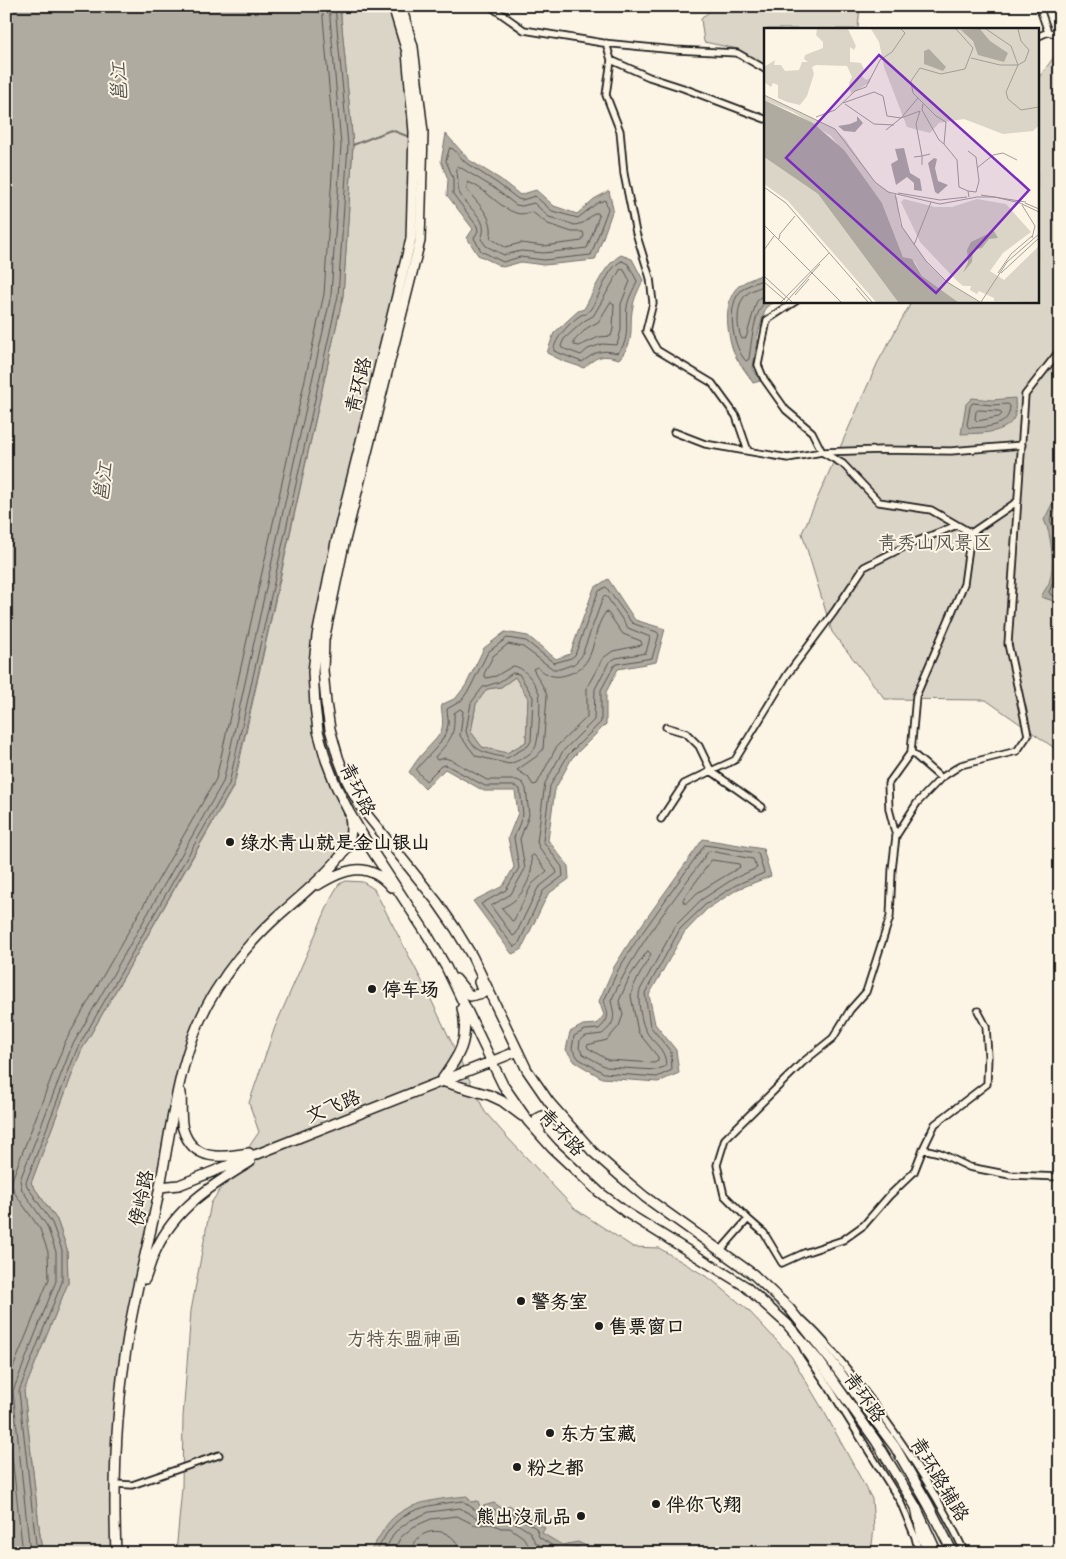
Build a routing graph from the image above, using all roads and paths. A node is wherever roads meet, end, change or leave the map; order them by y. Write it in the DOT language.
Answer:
graph roads {
  1 [pos="393,6"];
  2 [pos="401,6"];
  3 [pos="490,6"];
  4 [pos="1039,6"];
  5 [pos="1048,32"];
  6 [pos="1060,35"];
  7 [pos="1038,37"];
  8 [pos="606,43"];
  9 [pos="611,60"];
  10 [pos="764,68"];
  11 [pos="764,119"];
  12 [pos="794,302"];
  13 [pos="1060,350"];
  14 [pos="674,432"];
  15 [pos="1022,445"];
  16 [pos="748,451"];
  17 [pos="822,452"];
  18 [pos="1018,501"];
  19 [pos="957,525"];
  20 [pos="971,533"];
  21 [pos="666,727"];
  22 [pos="911,752"];
  23 [pos="711,771"];
  24 [pos="941,778"];
  25 [pos="762,807"];
  26 [pos="350,812"];
  27 [pos="661,819"];
  28 [pos="896,836"];
  29 [pos="307,891"];
  30 [pos="413,914"];
  31 [pos="472,956"];
  32 [pos="446,967"];
  33 [pos="458,993"];
  34 [pos="978,1011"];
  35 [pos="518,1051"];
  36 [pos="492,1061"];
  37 [pos="181,1076"];
  38 [pos="441,1081"];
  39 [pos="528,1121"];
  40 [pos="571,1129"];
  41 [pos="271,1148"];
  42 [pos="552,1148"];
  43 [pos="923,1149"];
  44 [pos="1060,1176"];
  45 [pos="160,1187"];
  46 [pos="748,1219"];
  47 [pos="721,1250"];
  48 [pos="789,1308"];
  49 [pos="134,1309"];
  50 [pos="798,1335"];
  51 [pos="219,1454"];
  52 [pos="115,1484"];
  53 [pos="916,1507"];
  54 [pos="116,1553"];
  55 [pos="919,1553"];
  56 [pos="929,1553"];
  57 [pos="937,1553"];
  58 [pos="953,1553"];
  59 [pos="965,1553"];
  1 -- 26 [label="main road, 青环路"];
  2 -- 31 [label="main road, 青环路"];
  3 -- 8 [label="street"];
  4 -- 5 [label="street"];
  5 -- 6 [label="street"];
  5 -- 7 [label="street"];
  8 -- 9 [label="street"];
  8 -- 10 [label="street"];
  9 -- 11 [label="street"];
  9 -- 16 [label="street"];
  12 -- 17 [label="street"];
  13 -- 15 [label="street"];
  14 -- 16 [label="street"];
  15 -- 17 [label="street"];
  15 -- 18 [label="street"];
  16 -- 17 [label="street"];
  17 -- 19 [label="street"];
  18 -- 20 [label="street"];
  18 -- 24 [label="street"];
  19 -- 20 [label="street"];
  19 -- 23 [label="street"];
  20 -- 22 [label="street"];
  21 -- 23 [label="street"];
  22 -- 24 [label="street"];
  22 -- 28 [label="street"];
  23 -- 25 [label="street"];
  23 -- 27 [label="street"];
  24 -- 28 [label="street"];
  26 -- 29 [label="main road"];
  26 -- 30 [label="main road, 青环路"];
  28 -- 46 [label="street"];
  29 -- 30 [label="main road"];
  29 -- 37 [label="main road, 傍岭路"];
  30 -- 32 [label="main road, 青环路"];
  31 -- 32 [label="main road"];
  31 -- 35 [label="main road, 青环路"];
  32 -- 33 [label="main road, 青环路"];
  33 -- 36 [label="main road, 青环路"];
  33 -- 38 [label="main road"];
  34 -- 43 [label="street"];
  35 -- 36 [label="main road, 文飞路"];
  35 -- 40 [label="main road, 青环路"];
  36 -- 38 [label="main road, 文飞路"];
  36 -- 39 [label="main road, 青环路"];
  37 -- 41 [label="main road"];
  37 -- 45 [label="main road, 傍岭路"];
  38 -- 39 [label="main road"];
  38 -- 41 [label="main road, 文飞路"];
  39 -- 42 [label="main road, 青环路"];
  40 -- 42 [label="main road"];
  40 -- 47 [label="main road, 青环路"];
  41 -- 45 [label="main road, 文飞路"];
  41 -- 49 [label="main road"];
  42 -- 50 [label="main road, 青环路"];
  43 -- 44 [label="street"];
  43 -- 46 [label="street"];
  45 -- 49 [label="main road, 傍岭路"];
  46 -- 47 [label="street"];
  47 -- 48 [label="main road, 青环路"];
  48 -- 58 [label="main road, 青环路"];
  48 -- 59 [label="street, 青环路辅路"];
  49 -- 52 [label="main road, 傍岭路"];
  50 -- 53 [label="main road, 青环路"];
  50 -- 55 [label="street"];
  51 -- 52 [label="street"];
  52 -- 54 [label="main road, 傍岭路"];
  53 -- 56 [label="main road"];
  53 -- 57 [label="main road"];
}
